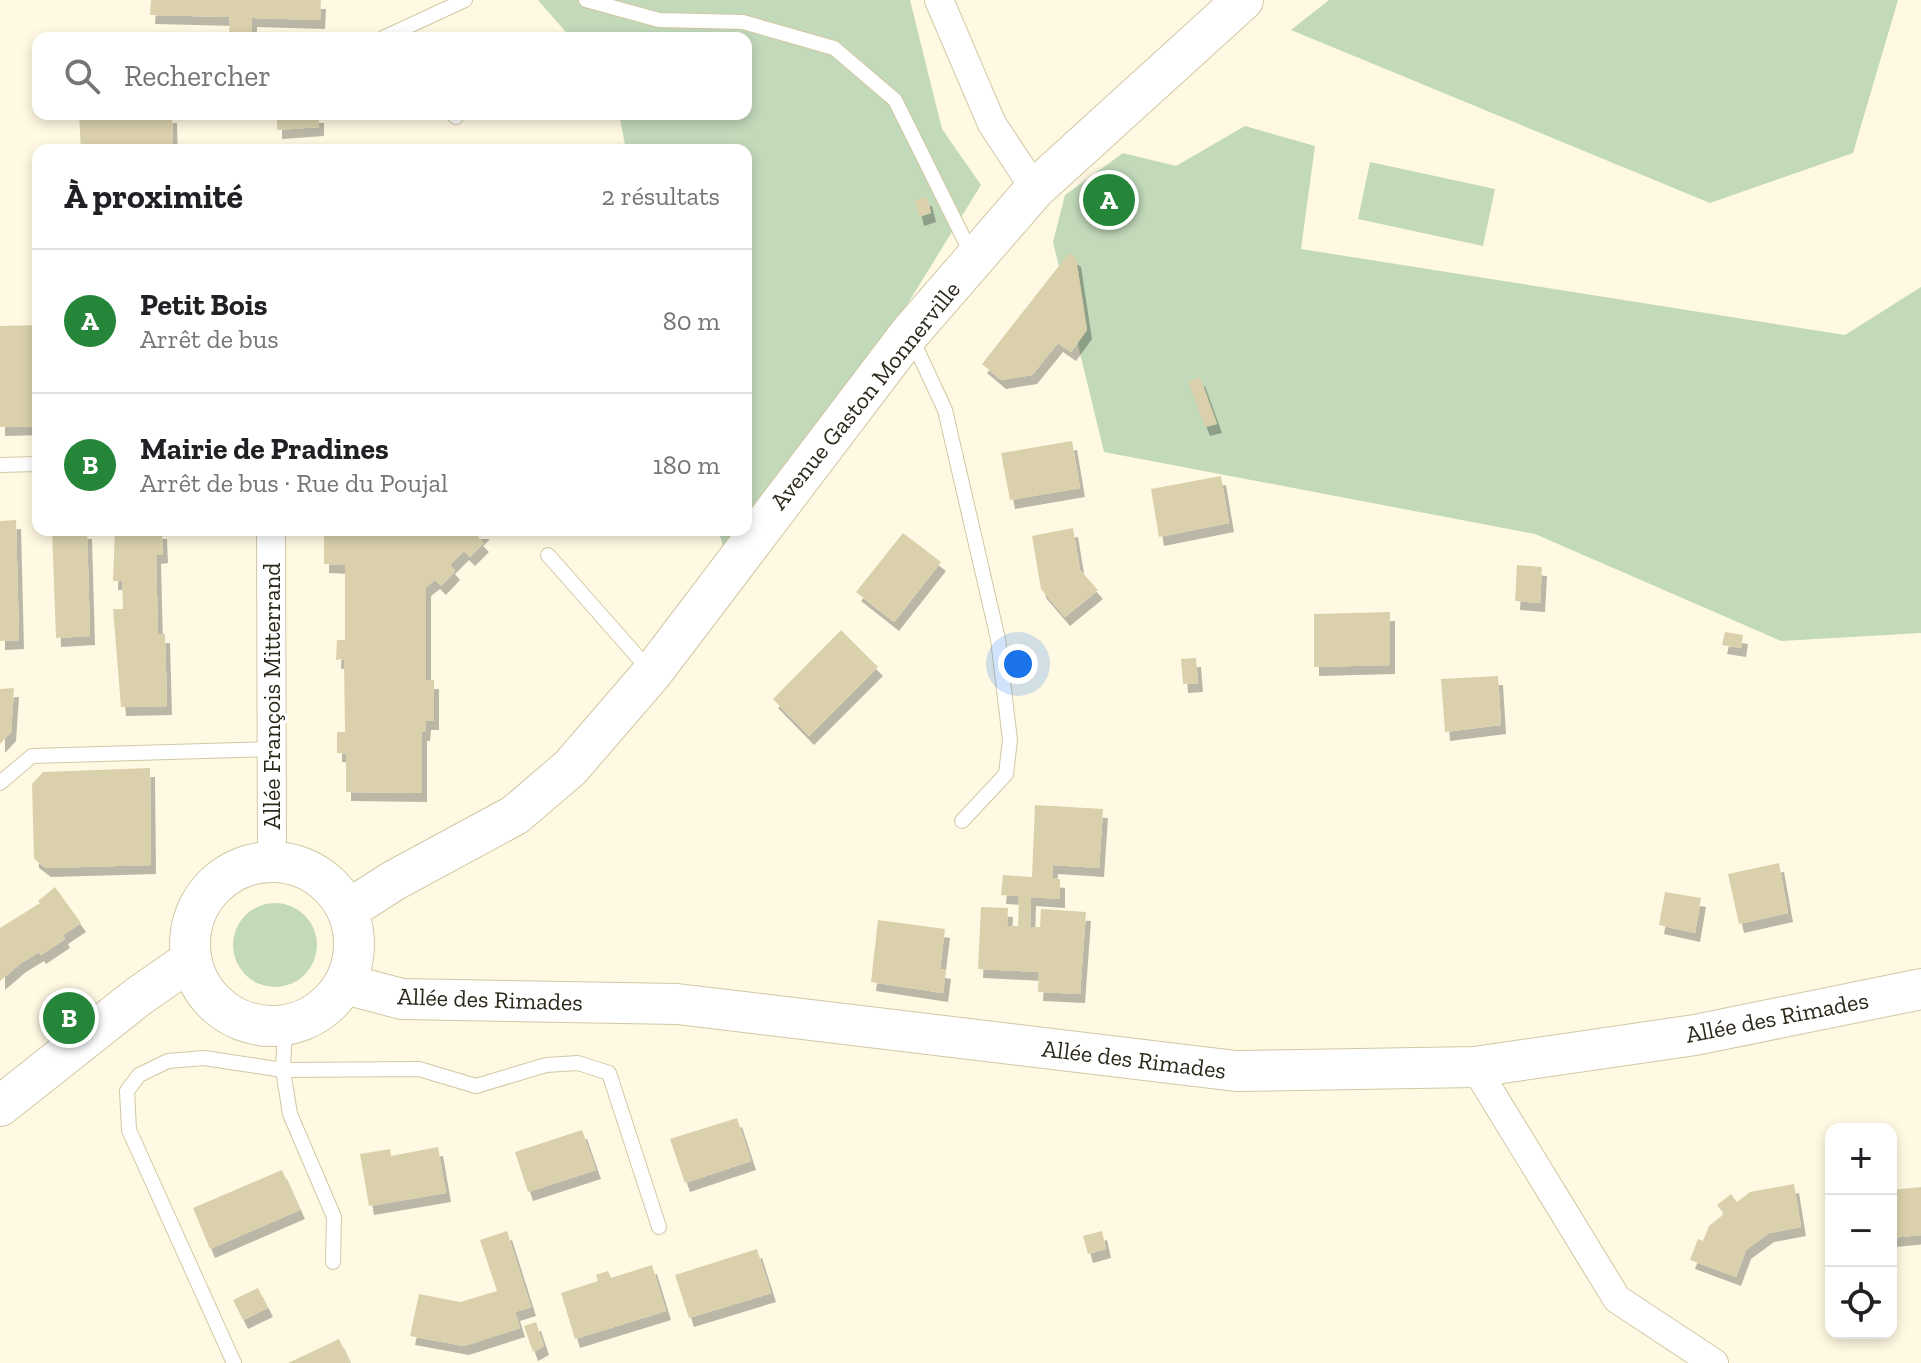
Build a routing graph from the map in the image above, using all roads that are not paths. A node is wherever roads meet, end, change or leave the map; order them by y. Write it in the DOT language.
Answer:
graph roads {
  1 [pos="465,0"];
  2 [pos="586,0"];
  3 [pos="939,0"];
  4 [pos="1243,0"];
  5 [pos="396,32"];
  6 [pos="1035,189"];
  7 [pos="974,259"];
  8 [pos="910,333"];
  9 [pos="32,464"];
  10 [pos="0,465"];
  11 [pos="271,536"];
  12 [pos="548,555"];
  13 [pos="652,673"];
  14 [pos="272,749"];
  15 [pos="0,783"];
  16 [pos="962,821"];
  17 [pos="272,861"];
  18 [pos="348,910"];
  19 [pos="191,960"];
  20 [pos="345,984"];
  21 [pos="1921,989"];
  22 [pos="285,1026"];
  23 [pos="1475,1067"];
  24 [pos="283,1070"];
  25 [pos="0,1106"];
  26 [pos="659,1227"];
  27 [pos="333,1262"];
  28 [pos="234,1363"];
  29 [pos="1714,1363"];
  1 -- 5 [label="lane"];
  2 -- 7 [label="lane"];
  3 -- 6 [label="street"];
  4 -- 6 [label="main road, Avenue Gaston Monnerville"];
  6 -- 7 [label="main road, Avenue Gaston Monnerville"];
  7 -- 8 [label="main road, Avenue Gaston Monnerville"];
  8 -- 13 [label="main road, Avenue Gaston Monnerville"];
  8 -- 16 [label="lane"];
  9 -- 10 [label="lane"];
  11 -- 14 [label="street, Allée François Mitterrand"];
  12 -- 13 [label="lane"];
  13 -- 18 [label="main road, Avenue Gaston Monnerville"];
  14 -- 15 [label="lane"];
  14 -- 17 [label="street, Allée François Mitterrand"];
  17 -- 18 [label="main road"];
  17 -- 19 [label="main road"];
  18 -- 20 [label="main road"];
  19 -- 22 [label="main road"];
  19 -- 25 [label="main road"];
  20 -- 22 [label="main road"];
  20 -- 23 [label="main road, Allée des Rimades"];
  21 -- 23 [label="main road, Allée des Rimades"];
  22 -- 24 [label="lane"];
  23 -- 29 [label="street"];
  24 -- 26 [label="lane"];
  24 -- 27 [label="lane"];
  24 -- 28 [label="lane"];
}
